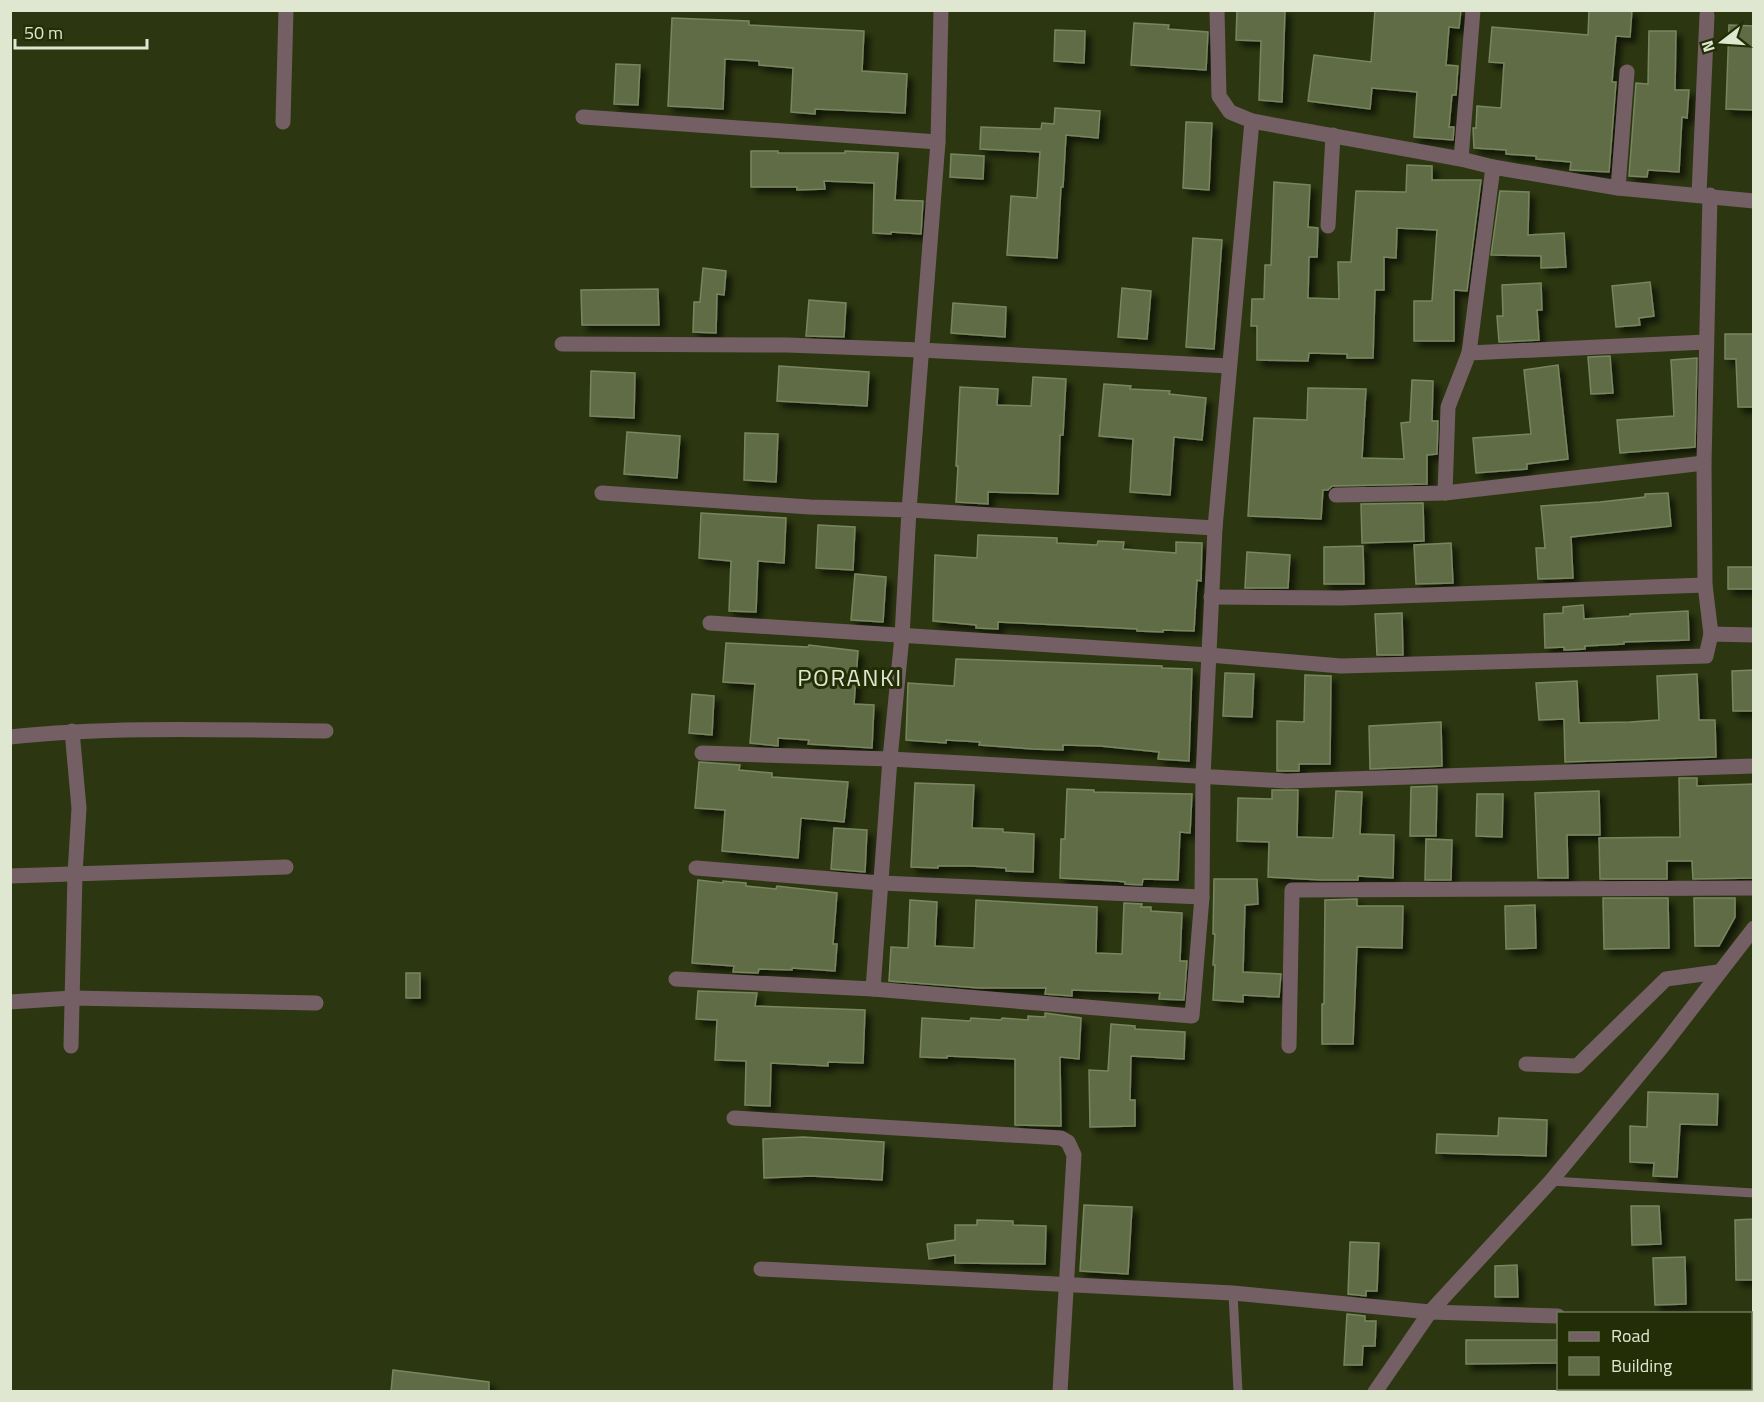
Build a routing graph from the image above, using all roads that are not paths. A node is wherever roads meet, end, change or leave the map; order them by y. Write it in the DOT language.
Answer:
graph roads {
  1 [pos="285,10"];
  2 [pos="941,10"];
  3 [pos="1217,10"];
  4 [pos="1473,10"];
  5 [pos="1707,15"];
  6 [pos="1627,72"];
  7 [pos="583,117"];
  8 [pos="1252,121"];
  9 [pos="283,122"];
  10 [pos="1333,135"];
  11 [pos="938,142"];
  12 [pos="1461,159"];
  13 [pos="1493,167"];
  14 [pos="1618,188"];
  15 [pos="1704,195"];
  16 [pos="1754,201"];
  17 [pos="1328,226"];
  18 [pos="1706,342"];
  19 [pos="562,344"];
  20 [pos="920,350"];
  21 [pos="1469,353"];
  22 [pos="1229,366"];
  23 [pos="1704,464"];
  24 [pos="602,493"];
  25 [pos="1446,493"];
  26 [pos="1336,495"];
  27 [pos="909,510"];
  28 [pos="1215,528"];
  29 [pos="1705,585"];
  30 [pos="1211,597"];
  31 [pos="710,623"];
  32 [pos="1711,634"];
  33 [pos="1754,634"];
  34 [pos="902,636"];
  35 [pos="1209,655"];
  36 [pos="72,731"];
  37 [pos="326,731"];
  38 [pos="10,737"];
  39 [pos="702,753"];
  40 [pos="890,759"];
  41 [pos="1754,766"];
  42 [pos="1203,777"];
  43 [pos="286,867"];
  44 [pos="696,868"];
  45 [pos="75,873"];
  46 [pos="10,876"];
  47 [pos="881,882"];
  48 [pos="1754,888"];
  49 [pos="1202,897"];
  50 [pos="1754,928"];
  51 [pos="1718,972"];
  52 [pos="676,979"];
  53 [pos="873,989"];
  54 [pos="72,998"];
  55 [pos="10,1002"];
  56 [pos="316,1003"];
  57 [pos="71,1046"];
  58 [pos="1289,1046"];
  59 [pos="1526,1064"];
  60 [pos="734,1118"];
  61 [pos="1551,1181"];
  62 [pos="1754,1193"];
  63 [pos="761,1269"];
  64 [pos="1065,1285"];
  65 [pos="1233,1293"];
  66 [pos="1430,1312"];
  67 [pos="1557,1316"];
  68 [pos="1060,1392"];
  69 [pos="1238,1392"];
  70 [pos="1375,1392"];
  1 -- 9 [label="street"];
  2 -- 11 [label="street"];
  3 -- 8 [label="street"];
  4 -- 12 [label="street"];
  5 -- 15 [label="street"];
  6 -- 14 [label="street"];
  7 -- 11 [label="street"];
  8 -- 10 [label="street"];
  8 -- 22 [label="street"];
  10 -- 12 [label="street"];
  10 -- 17 [label="street"];
  11 -- 20 [label="street"];
  12 -- 13 [label="street"];
  13 -- 14 [label="street"];
  13 -- 21 [label="street"];
  14 -- 15 [label="street"];
  15 -- 16 [label="street"];
  15 -- 18 [label="street"];
  18 -- 21 [label="street"];
  18 -- 23 [label="street"];
  19 -- 20 [label="street"];
  20 -- 22 [label="street"];
  20 -- 27 [label="street"];
  21 -- 25 [label="street"];
  22 -- 28 [label="street"];
  23 -- 25 [label="street"];
  23 -- 29 [label="street"];
  24 -- 27 [label="street"];
  25 -- 26 [label="street"];
  27 -- 28 [label="street"];
  27 -- 34 [label="street"];
  28 -- 30 [label="street"];
  29 -- 30 [label="street"];
  29 -- 32 [label="street"];
  30 -- 35 [label="street"];
  31 -- 34 [label="street"];
  32 -- 33 [label="street"];
  32 -- 35 [label="street"];
  34 -- 35 [label="street"];
  34 -- 40 [label="street"];
  35 -- 42 [label="street"];
  36 -- 37 [label="street"];
  36 -- 38 [label="street"];
  36 -- 45 [label="street"];
  39 -- 40 [label="street"];
  40 -- 42 [label="street"];
  40 -- 47 [label="street"];
  41 -- 42 [label="street"];
  42 -- 49 [label="street"];
  43 -- 45 [label="street"];
  44 -- 47 [label="street"];
  45 -- 46 [label="street"];
  45 -- 54 [label="street"];
  47 -- 49 [label="street"];
  47 -- 53 [label="street"];
  48 -- 58 [label="street"];
  49 -- 53 [label="street"];
  50 -- 51 [label="street"];
  51 -- 59 [label="street"];
  51 -- 61 [label="street"];
  52 -- 53 [label="street"];
  54 -- 55 [label="street"];
  54 -- 56 [label="street"];
  54 -- 57 [label="street"];
  60 -- 64 [label="street"];
  61 -- 62 [label="lane"];
  61 -- 66 [label="street"];
  63 -- 64 [label="street"];
  64 -- 65 [label="street"];
  64 -- 68 [label="street"];
  65 -- 66 [label="street"];
  65 -- 69 [label="lane"];
  66 -- 67 [label="street"];
  66 -- 70 [label="street"];
}
